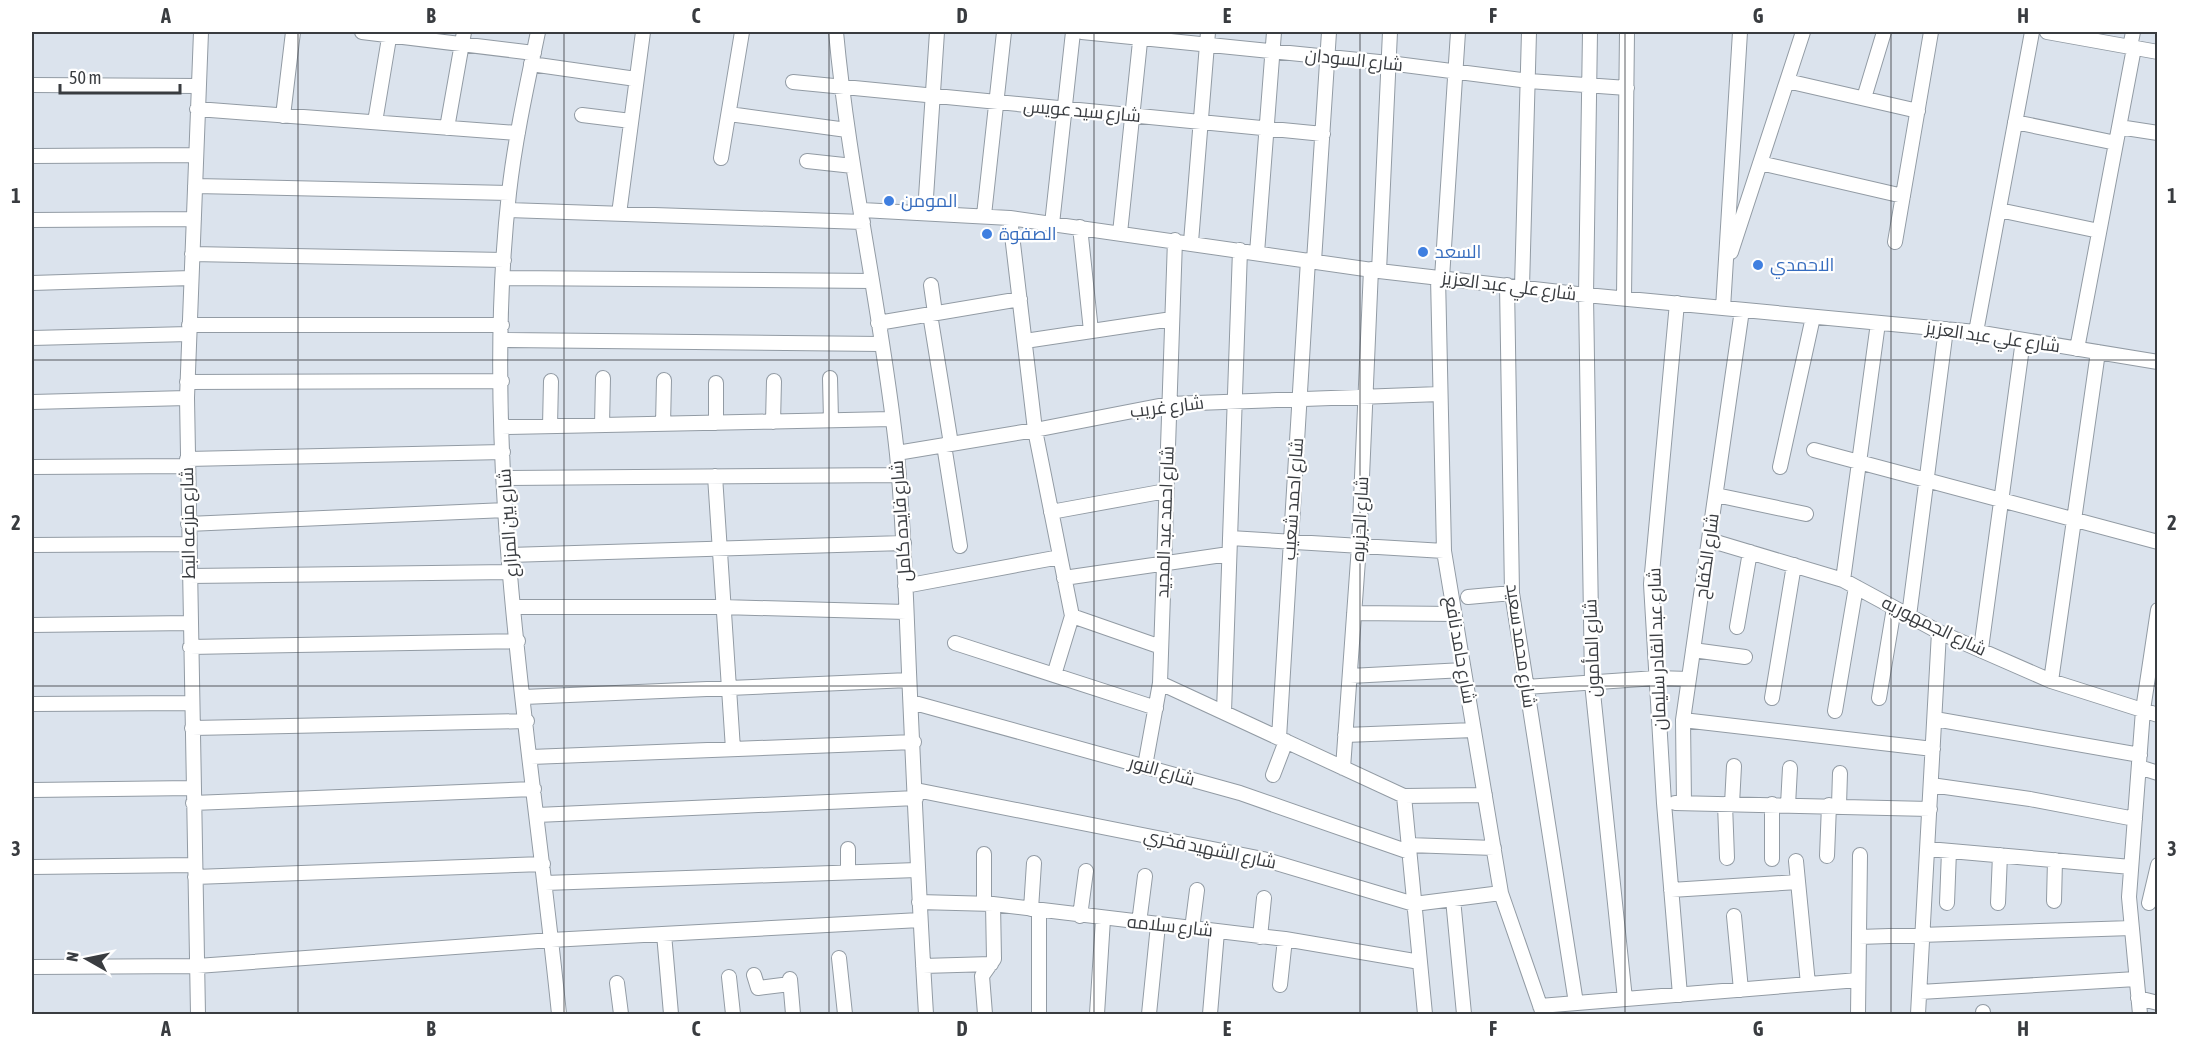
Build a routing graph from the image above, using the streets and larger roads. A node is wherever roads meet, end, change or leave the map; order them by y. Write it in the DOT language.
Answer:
graph roads {
  1 [pos="201,32"];
  2 [pos="293,32"];
  3 [pos="362,32"];
  4 [pos="538,32"];
  5 [pos="643,32"];
  6 [pos="742,32"];
  7 [pos="836,32"];
  8 [pos="937,32"];
  9 [pos="1004,32"];
  10 [pos="1073,32"];
  11 [pos="1082,32"];
  12 [pos="1274,32"];
  13 [pos="1329,32"];
  14 [pos="1390,32"];
  15 [pos="1458,32"];
  16 [pos="1529,32"];
  17 [pos="1590,32"];
  18 [pos="1628,32"];
  19 [pos="1740,32"];
  20 [pos="1803,32"];
  21 [pos="1884,32"];
  22 [pos="1931,32"];
  23 [pos="2032,32"];
  24 [pos="2052,32"];
  25 [pos="2133,32"];
  26 [pos="389,33"];
  27 [pos="1140,35"];
  28 [pos="463,38"];
  29 [pos="1208,38"];
  30 [pos="2132,47"];
  31 [pos="1273,51"];
  32 [pos="2157,52"];
  33 [pos="1328,57"];
  34 [pos="532,59"];
  35 [pos="1389,63"];
  36 [pos="1457,72"];
  37 [pos="636,79"];
  38 [pos="1529,81"];
  39 [pos="1787,81"];
  40 [pos="793,82"];
  41 [pos="32,86"];
  42 [pos="198,86"];
  43 [pos="1590,86"];
  44 [pos="841,88"];
  45 [pos="1627,88"];
  46 [pos="933,97"];
  47 [pos="1864,98"];
  48 [pos="996,103"];
  49 [pos="197,109"];
  50 [pos="1065,110"];
  51 [pos="1918,111"];
  52 [pos="729,114"];
  53 [pos="582,115"];
  54 [pos="283,116"];
  55 [pos="1132,116"];
  56 [pos="631,121"];
  57 [pos="375,122"];
  58 [pos="2015,122"];
  59 [pos="1201,123"];
  60 [pos="2119,127"];
  61 [pos="447,128"];
  62 [pos="1267,129"];
  63 [pos="847,130"];
  64 [pos="519,133"];
  65 [pos="2157,133"];
  66 [pos="1323,134"];
  67 [pos="2116,143"];
  68 [pos="196,155"];
  69 [pos="32,156"];
  70 [pos="721,158"];
  71 [pos="807,161"];
  72 [pos="1760,163"];
  73 [pos="853,166"];
  74 [pos="195,186"];
  75 [pos="509,193"];
  76 [pos="1903,196"];
  77 [pos="508,210"];
  78 [pos="1999,210"];
  79 [pos="925,212"];
  80 [pos="619,214"];
  81 [pos="984,215"];
  82 [pos="863,216"];
  83 [pos="1010,218"];
  84 [pos="194,219"];
  85 [pos="32,220"];
  86 [pos="1052,224"];
  87 [pos="1080,227"];
  88 [pos="2099,231"];
  89 [pos="1120,233"];
  90 [pos="1175,240"];
  91 [pos="1191,242"];
  92 [pos="1895,242"];
  93 [pos="1240,250"];
  94 [pos="1257,253"];
  95 [pos="192,254"];
  96 [pos="504,260"];
  97 [pos="1311,260"];
  98 [pos="1375,270"];
  99 [pos="1725,272"];
  100 [pos="191,278"];
  101 [pos="503,278"];
  102 [pos="1440,278"];
  103 [pos="872,281"];
  104 [pos="32,283"];
  105 [pos="931,285"];
  106 [pos="1507,285"];
  107 [pos="1522,287"];
  108 [pos="1586,294"];
  109 [pos="1624,298"];
  110 [pos="1020,299"];
  111 [pos="1677,303"];
  112 [pos="1723,308"];
  113 [pos="1742,310"];
  114 [pos="933,313"];
  115 [pos="1813,317"];
  116 [pos="1172,319"];
  117 [pos="878,322"];
  118 [pos="1878,323"];
  119 [pos="502,325"];
  120 [pos="1946,329"];
  121 [pos="189,330"];
  122 [pos="1091,331"];
  123 [pos="1976,332"];
  124 [pos="32,338"];
  125 [pos="502,340"];
  126 [pos="2022,340"];
  127 [pos="1025,341"];
  128 [pos="881,344"];
  129 [pos="2077,349"];
  130 [pos="2098,352"];
  131 [pos="2157,362"];
  132 [pos="603,378"];
  133 [pos="830,378"];
  134 [pos="664,380"];
  135 [pos="502,381"];
  136 [pos="551,381"];
  137 [pos="774,381"];
  138 [pos="187,382"];
  139 [pos="716,383"];
  140 [pos="1440,394"];
  141 [pos="1365,396"];
  142 [pos="187,398"];
  143 [pos="1299,399"];
  144 [pos="1235,401"];
  145 [pos="32,402"];
  146 [pos="1169,404"];
  147 [pos="892,419"];
  148 [pos="831,420"];
  149 [pos="773,422"];
  150 [pos="716,423"];
  151 [pos="663,424"];
  152 [pos="602,425"];
  153 [pos="550,426"];
  154 [pos="502,427"];
  155 [pos="1035,430"];
  156 [pos="947,445"];
  157 [pos="1814,450"];
  158 [pos="503,452"];
  159 [pos="897,453"];
  160 [pos="1859,462"];
  161 [pos="187,463"];
  162 [pos="32,467"];
  163 [pos="1780,467"];
  164 [pos="899,475"];
  165 [pos="715,476"];
  166 [pos="504,478"];
  167 [pos="1926,479"];
  168 [pos="1166,491"];
  169 [pos="1716,495"];
  170 [pos="2001,499"];
  171 [pos="506,510"];
  172 [pos="1051,512"];
  173 [pos="1806,514"];
  174 [pos="2074,519"];
  175 [pos="188,524"];
  176 [pos="1230,538"];
  177 [pos="1709,540"];
  178 [pos="1291,542"];
  179 [pos="2157,542"];
  180 [pos="904,543"];
  181 [pos="188,544"];
  182 [pos="32,545"];
  183 [pos="960,546"];
  184 [pos="1359,546"];
  185 [pos="720,548"];
  186 [pos="1444,551"];
  187 [pos="1750,552"];
  188 [pos="1229,554"];
  189 [pos="509,555"];
  190 [pos="1060,557"];
  191 [pos="1164,564"];
  192 [pos="1794,565"];
  193 [pos="511,573"];
  194 [pos="189,576"];
  195 [pos="1064,578"];
  196 [pos="1843,580"];
  197 [pos="905,586"];
  198 [pos="1856,587"];
  199 [pos="1512,593"];
  200 [pos="1468,597"];
  201 [pos="514,607"];
  202 [pos="722,607"];
  203 [pos="1894,608"];
  204 [pos="2157,610"];
  205 [pos="906,612"];
  206 [pos="1354,613"];
  207 [pos="1454,614"];
  208 [pos="1072,616"];
  209 [pos="1909,616"];
  210 [pos="190,623"];
  211 [pos="32,625"];
  212 [pos="1737,627"];
  213 [pos="2156,630"];
  214 [pos="1940,632"];
  215 [pos="518,641"];
  216 [pos="955,643"];
  217 [pos="190,647"];
  218 [pos="1161,647"];
  219 [pos="1693,650"];
  220 [pos="1981,650"];
  221 [pos="1745,657"];
  222 [pos="1464,670"];
  223 [pos="1054,675"];
  224 [pos="1350,676"];
  225 [pos="1656,678"];
  226 [pos="1689,679"];
  227 [pos="909,680"];
  228 [pos="2051,681"];
  229 [pos="1592,682"];
  230 [pos="1160,683"];
  231 [pos="2152,684"];
  232 [pos="1526,687"];
  233 [pos="729,688"];
  234 [pos="524,697"];
  235 [pos="1772,698"];
  236 [pos="1879,698"];
  237 [pos="911,702"];
  238 [pos="32,704"];
  239 [pos="191,704"];
  240 [pos="1156,708"];
  241 [pos="2143,710"];
  242 [pos="1835,711"];
  243 [pos="1224,712"];
  244 [pos="2157,715"];
  245 [pos="1935,719"];
  246 [pos="1683,720"];
  247 [pos="527,721"];
  248 [pos="192,728"];
  249 [pos="1474,730"];
  250 [pos="1345,735"];
  251 [pos="1282,740"];
  252 [pos="914,742"];
  253 [pos="733,749"];
  254 [pos="1933,749"];
  255 [pos="531,757"];
  256 [pos="2139,761"];
  257 [pos="1145,766"];
  258 [pos="1734,766"];
  259 [pos="1343,768"];
  260 [pos="1790,768"];
  261 [pos="1840,773"];
  262 [pos="2157,773"];
  263 [pos="1273,775"];
  264 [pos="1931,785"];
  265 [pos="193,788"];
  266 [pos="534,789"];
  267 [pos="32,790"];
  268 [pos="916,794"];
  269 [pos="1485,795"];
  270 [pos="1404,796"];
  271 [pos="1664,803"];
  272 [pos="1684,803"];
  273 [pos="193,804"];
  274 [pos="1729,804"];
  275 [pos="1772,804"];
  276 [pos="1788,805"];
  277 [pos="1834,805"];
  278 [pos="1930,809"];
  279 [pos="537,815"];
  280 [pos="2135,819"];
  281 [pos="1494,848"];
  282 [pos="848,849"];
  283 [pos="1409,849"];
  284 [pos="1928,849"];
  285 [pos="1949,851"];
  286 [pos="984,854"];
  287 [pos="1860,855"];
  288 [pos="2000,855"];
  289 [pos="1827,856"];
  290 [pos="1727,858"];
  291 [pos="1772,859"];
  292 [pos="2055,860"];
  293 [pos="1796,861"];
  294 [pos="1034,862"];
  295 [pos="543,864"];
  296 [pos="2157,865"];
  297 [pos="32,867"];
  298 [pos="2131,867"];
  299 [pos="917,870"];
  300 [pos="195,871"];
  301 [pos="1086,871"];
  302 [pos="848,872"];
  303 [pos="1145,876"];
  304 [pos="1798,882"];
  305 [pos="545,883"];
  306 [pos="1197,890"];
  307 [pos="1671,890"];
  308 [pos="1501,893"];
  309 [pos="2129,897"];
  310 [pos="1264,898"];
  311 [pos="1453,899"];
  312 [pos="2054,901"];
  313 [pos="919,902"];
  314 [pos="1947,903"];
  315 [pos="1998,903"];
  316 [pos="989,904"];
  317 [pos="1414,904"];
  318 [pos="2153,904"];
  319 [pos="1035,910"];
  320 [pos="1080,916"];
  321 [pos="1734,916"];
  322 [pos="1102,919"];
  323 [pos="920,920"];
  324 [pos="1139,923"];
  325 [pos="1158,925"];
  326 [pos="2132,928"];
  327 [pos="1192,929"];
  328 [pos="1217,932"];
  329 [pos="664,934"];
  330 [pos="1923,934"];
  331 [pos="1260,936"];
  332 [pos="1859,937"];
  333 [pos="1285,939"];
  334 [pos="551,940"];
  335 [pos="839,958"];
  336 [pos="1420,962"];
  337 [pos="992,964"];
  338 [pos="197,966"];
  339 [pos="923,966"];
  340 [pos="32,967"];
  341 [pos="754,975"];
  342 [pos="729,977"];
  343 [pos="2136,979"];
  344 [pos="1858,980"];
  345 [pos="617,983"];
  346 [pos="1808,984"];
  347 [pos="1280,985"];
  348 [pos="1741,990"];
  349 [pos="1920,992"];
  350 [pos="1680,995"];
  351 [pos="2138,998"];
  352 [pos="1625,999"];
  353 [pos="1575,1003"];
  354 [pos="2157,1003"];
  355 [pos="1541,1010"];
  356 [pos="198,1014"];
  357 [pos="559,1014"];
  358 [pos="621,1014"];
  359 [pos="671,1014"];
  360 [pos="732,1014"];
  361 [pos="793,1014"];
  362 [pos="845,1014"];
  363 [pos="926,1014"];
  364 [pos="985,1014"];
  365 [pos="1039,1014"];
  366 [pos="1097,1014"];
  367 [pos="1149,1014"];
  368 [pos="1210,1014"];
  369 [pos="1425,1014"];
  370 [pos="1464,1014"];
  371 [pos="1858,1014"];
  372 [pos="1918,1014"];
  373 [pos="2140,1014"];
  1 -- 42 [label="street, شارع مزرعه البط"];
  2 -- 54 [label="street"];
  3 -- 26 [label="street"];
  4 -- 34 [label="street, شارع بين المزارع"];
  5 -- 37 [label="street"];
  6 -- 52 [label="street"];
  7 -- 44 [label="street, شارع فايده كامل"];
  8 -- 46 [label="street"];
  9 -- 48 [label="street"];
  10 -- 50 [label="street"];
  11 -- 27 [label="street, شارع السودان"];
  12 -- 31 [label="street"];
  13 -- 33 [label="street, شارع احمد شعيب"];
  14 -- 35 [label="street, شارع الجزيره"];
  15 -- 36 [label="street, شارع حامد نافع"];
  16 -- 38 [label="street"];
  17 -- 43 [label="street, شارع المأمون"];
  18 -- 45 [label="street"];
  19 -- 99 [label="street"];
  20 -- 39 [label="street"];
  21 -- 47 [label="street"];
  22 -- 51 [label="street"];
  23 -- 58 [label="street"];
  24 -- 30 [label="street"];
  25 -- 30 [label="street"];
  26 -- 28 [label="street"];
  26 -- 57 [label="street"];
  27 -- 29 [label="street, شارع السودان"];
  27 -- 55 [label="street"];
  28 -- 34 [label="street"];
  28 -- 61 [label="street"];
  29 -- 31 [label="street, شارع السودان"];
  29 -- 59 [label="street"];
  30 -- 32 [label="street"];
  30 -- 60 [label="street"];
  31 -- 33 [label="street, شارع السودان"];
  31 -- 62 [label="street"];
  33 -- 35 [label="street, شارع السودان"];
  33 -- 66 [label="street, شارع احمد شعيب"];
  34 -- 37 [label="street"];
  34 -- 64 [label="street, شارع بين المزارع"];
  35 -- 36 [label="street, شارع السودان"];
  35 -- 98 [label="street, شارع الجزيره"];
  36 -- 38 [label="street, شارع السودان"];
  36 -- 102 [label="street, شارع حامد نافع"];
  37 -- 56 [label="street"];
  38 -- 43 [label="street, شارع السودان"];
  38 -- 107 [label="street"];
  39 -- 47 [label="street"];
  39 -- 72 [label="street"];
  40 -- 44 [label="street, شارع سيد عويس"];
  41 -- 42 [label="street"];
  42 -- 49 [label="street, شارع مزرعه البط"];
  43 -- 45 [label="street, شارع السودان"];
  43 -- 108 [label="street, شارع المأمون"];
  44 -- 46 [label="street, شارع سيد عويس"];
  44 -- 63 [label="street, شارع فايده كامل"];
  45 -- 109 [label="street"];
  46 -- 48 [label="street, شارع سيد عويس"];
  46 -- 79 [label="street"];
  47 -- 51 [label="street"];
  48 -- 50 [label="street, شارع سيد عويس"];
  48 -- 81 [label="street"];
  49 -- 54 [label="street"];
  49 -- 68 [label="street, شارع مزرعه البط"];
  50 -- 55 [label="street, شارع سيد عويس"];
  50 -- 86 [label="street"];
  51 -- 76 [label="street"];
  52 -- 63 [label="street"];
  52 -- 70 [label="street"];
  53 -- 56 [label="street"];
  54 -- 57 [label="street"];
  55 -- 59 [label="street, شارع سيد عويس"];
  55 -- 89 [label="street"];
  56 -- 80 [label="street"];
  57 -- 61 [label="street"];
  58 -- 67 [label="street"];
  58 -- 78 [label="street"];
  59 -- 62 [label="street, شارع سيد عويس"];
  59 -- 91 [label="street"];
  60 -- 65 [label="street"];
  60 -- 67 [label="street"];
  61 -- 64 [label="street"];
  62 -- 66 [label="street, شارع سيد عويس"];
  62 -- 94 [label="street"];
  63 -- 73 [label="street, شارع فايده كامل"];
  64 -- 75 [label="street, شارع بين المزارع"];
  66 -- 97 [label="street, شارع احمد شعيب"];
  67 -- 88 [label="street"];
  68 -- 69 [label="street"];
  68 -- 74 [label="street, شارع مزرعه البط"];
  71 -- 73 [label="street"];
  72 -- 76 [label="street"];
  72 -- 99 [label="street"];
  73 -- 82 [label="street, شارع فايده كامل"];
  74 -- 75 [label="street"];
  74 -- 84 [label="street, شارع مزرعه البط"];
  75 -- 77 [label="street, شارع بين المزارع"];
  76 -- 92 [label="street"];
  77 -- 80 [label="street, شارع علي عبد العزيز"];
  77 -- 96 [label="street, شارع بين المزارع"];
  78 -- 88 [label="street"];
  78 -- 123 [label="street"];
  79 -- 81 [label="street, شارع علي عبد العزيز"];
  79 -- 82 [label="street, شارع علي عبد العزيز"];
  80 -- 82 [label="street, شارع علي عبد العزيز"];
  81 -- 83 [label="street, شارع علي عبد العزيز"];
  82 -- 103 [label="street, شارع فايده كامل"];
  83 -- 86 [label="street, شارع علي عبد العزيز"];
  83 -- 110 [label="street"];
  84 -- 85 [label="street"];
  84 -- 95 [label="street, شارع مزرعه البط"];
  86 -- 87 [label="street, شارع علي عبد العزيز"];
  87 -- 89 [label="street, شارع علي عبد العزيز"];
  87 -- 122 [label="street"];
  88 -- 129 [label="street"];
  89 -- 90 [label="street, شارع علي عبد العزيز"];
  90 -- 91 [label="street, شارع علي عبد العزيز"];
  90 -- 116 [label="street, شارع احمد عبد المجيد"];
  91 -- 93 [label="street, شارع علي عبد العزيز"];
  93 -- 94 [label="street, شارع علي عبد العزيز"];
  93 -- 144 [label="street"];
  94 -- 97 [label="street, شارع علي عبد العزيز"];
  95 -- 96 [label="street"];
  95 -- 100 [label="street, شارع مزرعه البط"];
  96 -- 101 [label="street, شارع بين المزارع"];
  97 -- 98 [label="street, شارع علي عبد العزيز"];
  97 -- 143 [label="street, شارع احمد شعيب"];
  98 -- 102 [label="street, شارع علي عبد العزيز"];
  98 -- 141 [label="street, شارع الجزيره"];
  99 -- 112 [label="street"];
  100 -- 104 [label="street"];
  100 -- 121 [label="street, شارع مزرعه البط"];
  101 -- 103 [label="street"];
  101 -- 119 [label="street, شارع بين المزارع"];
  102 -- 106 [label="street, شارع علي عبد العزيز"];
  102 -- 140 [label="street, شارع حامد نافع"];
  103 -- 117 [label="street, شارع فايده كامل"];
  105 -- 114 [label="street"];
  106 -- 107 [label="street, شارع علي عبد العزيز"];
  106 -- 199 [label="street, شارع محمد سعيد"];
  107 -- 108 [label="street, شارع علي عبد العزيز"];
  108 -- 109 [label="street, شارع علي عبد العزيز"];
  108 -- 229 [label="street, شارع المأمون"];
  109 -- 111 [label="street, شارع علي عبد العزيز"];
  110 -- 114 [label="street"];
  110 -- 127 [label="street"];
  111 -- 112 [label="street, شارع علي عبد العزيز"];
  111 -- 225 [label="street, شارع عبد القادر سليمان"];
  112 -- 113 [label="street, شارع علي عبد العزيز"];
  113 -- 115 [label="street, شارع علي عبد العزيز"];
  113 -- 169 [label="street, شارع الكفاح"];
  114 -- 117 [label="street"];
  114 -- 156 [label="street"];
  115 -- 118 [label="street, شارع علي عبد العزيز"];
  115 -- 163 [label="street"];
  116 -- 122 [label="street"];
  116 -- 146 [label="street, شارع احمد عبد المجيد"];
  117 -- 128 [label="street, شارع فايده كامل"];
  118 -- 120 [label="street, شارع علي عبد العزيز"];
  118 -- 160 [label="street"];
  119 -- 121 [label="street"];
  119 -- 125 [label="street, شارع بين المزارع"];
  120 -- 123 [label="street, شارع علي عبد العزيز"];
  120 -- 167 [label="street"];
  121 -- 124 [label="street"];
  121 -- 138 [label="street, شارع مزرعه البط"];
  122 -- 127 [label="street"];
  123 -- 126 [label="street, شارع علي عبد العزيز"];
  125 -- 128 [label="street"];
  125 -- 135 [label="street, شارع بين المزارع"];
  126 -- 129 [label="street, شارع علي عبد العزيز"];
  126 -- 170 [label="street"];
  127 -- 155 [label="street"];
  128 -- 147 [label="street, شارع فايده كامل"];
  129 -- 130 [label="street, شارع علي عبد العزيز"];
  130 -- 131 [label="street, شارع علي عبد العزيز"];
  130 -- 174 [label="street"];
  132 -- 152 [label="street"];
  133 -- 148 [label="street"];
  134 -- 151 [label="street"];
  135 -- 138 [label="street"];
  135 -- 154 [label="street, شارع بين المزارع"];
  136 -- 153 [label="street"];
  137 -- 149 [label="street"];
  138 -- 142 [label="street, شارع مزرعه البط"];
  139 -- 150 [label="street"];
  140 -- 141 [label="street, شارع غريب"];
  140 -- 186 [label="street, شارع حامد نافع"];
  141 -- 143 [label="street, شارع غريب"];
  141 -- 184 [label="street, شارع الجزيره"];
  142 -- 145 [label="street"];
  142 -- 161 [label="street, شارع مزرعه البط"];
  143 -- 144 [label="street, شارع غريب"];
  143 -- 178 [label="street, شارع احمد شعيب"];
  144 -- 146 [label="street, شارع غريب"];
  144 -- 176 [label="street"];
  146 -- 155 [label="street, شارع غريب"];
  146 -- 168 [label="street, شارع احمد عبد المجيد"];
  147 -- 148 [label="street"];
  147 -- 159 [label="street, شارع فايده كامل"];
  148 -- 149 [label="street"];
  149 -- 150 [label="street"];
  150 -- 151 [label="street"];
  151 -- 152 [label="street"];
  152 -- 153 [label="street"];
  153 -- 154 [label="street"];
  154 -- 158 [label="street, شارع بين المزارع"];
  155 -- 156 [label="street, شارع غريب"];
  155 -- 172 [label="street"];
  156 -- 159 [label="street, شارع غريب"];
  156 -- 183 [label="street"];
  157 -- 160 [label="street"];
  158 -- 161 [label="street"];
  158 -- 166 [label="street, شارع بين المزارع"];
  159 -- 164 [label="street, شارع فايده كامل"];
  160 -- 167 [label="street"];
  160 -- 196 [label="street"];
  161 -- 162 [label="street"];
  161 -- 175 [label="street, شارع مزرعه البط"];
  164 -- 165 [label="street"];
  164 -- 180 [label="street, شارع فايده كامل"];
  165 -- 166 [label="street"];
  165 -- 185 [label="street"];
  166 -- 171 [label="street, شارع بين المزارع"];
  167 -- 170 [label="street"];
  167 -- 209 [label="street"];
  168 -- 172 [label="street"];
  168 -- 191 [label="street, شارع احمد عبد المجيد"];
  169 -- 173 [label="street"];
  169 -- 177 [label="street, شارع الكفاح"];
  170 -- 174 [label="street"];
  170 -- 220 [label="street"];
  171 -- 175 [label="street"];
  171 -- 189 [label="street, شارع بين المزارع"];
  172 -- 190 [label="street"];
  174 -- 179 [label="street"];
  174 -- 228 [label="street"];
  175 -- 181 [label="street, شارع مزرعه البط"];
  176 -- 178 [label="street"];
  176 -- 188 [label="street"];
  177 -- 187 [label="street, شارع الجمهوريه"];
  177 -- 219 [label="street, شارع الكفاح"];
  178 -- 184 [label="street"];
  178 -- 251 [label="street, شارع احمد شعيب"];
  180 -- 185 [label="street"];
  180 -- 197 [label="street, شارع فايده كامل"];
  181 -- 182 [label="street"];
  181 -- 194 [label="street, شارع مزرعه البط"];
  184 -- 186 [label="street"];
  184 -- 206 [label="street, شارع الجزيره"];
  185 -- 189 [label="street"];
  185 -- 202 [label="street"];
  186 -- 207 [label="street, شارع حامد نافع"];
  187 -- 192 [label="street, شارع الجمهوريه"];
  187 -- 212 [label="street"];
  188 -- 191 [label="street"];
  188 -- 243 [label="street"];
  189 -- 193 [label="street, شارع بين المزارع"];
  190 -- 195 [label="street"];
  190 -- 197 [label="street"];
  191 -- 195 [label="street"];
  191 -- 218 [label="street, شارع احمد عبد المجيد"];
  192 -- 196 [label="street, شارع الجمهوريه"];
  192 -- 235 [label="street"];
  193 -- 194 [label="street"];
  193 -- 201 [label="street, شارع بين المزارع"];
  194 -- 210 [label="street, شارع مزرعه البط"];
  195 -- 208 [label="street"];
  196 -- 198 [label="street, شارع الجمهوريه"];
  197 -- 205 [label="street, شارع فايده كامل"];
  198 -- 203 [label="street, شارع الجمهوريه"];
  198 -- 242 [label="street"];
  199 -- 200 [label="street"];
  199 -- 232 [label="street, شارع محمد سعيد"];
  201 -- 202 [label="street"];
  201 -- 215 [label="street, شارع بين المزارع"];
  202 -- 205 [label="street"];
  202 -- 233 [label="street"];
  203 -- 209 [label="street, شارع الجمهوريه"];
  203 -- 236 [label="street"];
  204 -- 213 [label="street"];
  205 -- 227 [label="street, شارع فايده كامل"];
  206 -- 207 [label="street"];
  206 -- 224 [label="street, شارع الجزيره"];
  207 -- 222 [label="street, شارع حامد نافع"];
  208 -- 218 [label="street"];
  208 -- 223 [label="street"];
  209 -- 214 [label="street, شارع الجمهوريه"];
  210 -- 211 [label="street"];
  210 -- 217 [label="street, شارع مزرعه البط"];
  213 -- 231 [label="street"];
  214 -- 220 [label="street, شارع الجمهوريه"];
  214 -- 245 [label="street"];
  215 -- 217 [label="street"];
  215 -- 234 [label="street, شارع بين المزارع"];
  216 -- 223 [label="street"];
  217 -- 239 [label="street, شارع مزرعه البط"];
  218 -- 230 [label="street, شارع احمد عبد المجيد"];
  219 -- 221 [label="street"];
  219 -- 226 [label="street, شارع الكفاح"];
  220 -- 228 [label="street, شارع الجمهوريه"];
  222 -- 224 [label="street"];
  222 -- 249 [label="street, شارع حامد نافع"];
  223 -- 240 [label="street"];
  224 -- 250 [label="street, شارع الجزيره"];
  225 -- 226 [label="street"];
  225 -- 229 [label="street"];
  225 -- 271 [label="street, شارع عبد القادر سليمان"];
  226 -- 246 [label="street, شارع الكفاح"];
  227 -- 233 [label="street"];
  227 -- 237 [label="street, شارع فايده كامل"];
  228 -- 241 [label="street, شارع الجمهوريه"];
  229 -- 232 [label="street"];
  229 -- 352 [label="street, شارع المأمون"];
  230 -- 240 [label="street, شارع احمد عبد المجيد"];
  230 -- 243 [label="street"];
  231 -- 241 [label="street"];
  232 -- 353 [label="street, شارع محمد سعيد"];
  233 -- 234 [label="street"];
  233 -- 253 [label="street"];
  234 -- 247 [label="street, شارع بين المزارع"];
  237 -- 252 [label="street, شارع فايده كامل"];
  237 -- 257 [label="street, شارع النور"];
  238 -- 239 [label="street"];
  239 -- 248 [label="street, شارع مزرعه البط"];
  240 -- 257 [label="street, شارع احمد عبد المجيد"];
  241 -- 244 [label="street, شارع الجمهوريه"];
  241 -- 256 [label="street"];
  243 -- 251 [label="street"];
  245 -- 254 [label="street"];
  245 -- 256 [label="street"];
  246 -- 254 [label="street"];
  246 -- 272 [label="street, شارع الكفاح"];
  247 -- 248 [label="street"];
  247 -- 255 [label="street, شارع بين المزارع"];
  248 -- 265 [label="street, شارع مزرعه البط"];
  249 -- 250 [label="street"];
  249 -- 269 [label="street, شارع حامد نافع"];
  250 -- 259 [label="street, شارع الجزيره"];
  251 -- 259 [label="street"];
  251 -- 263 [label="street, شارع احمد شعيب"];
  252 -- 253 [label="street"];
  252 -- 268 [label="street, شارع فايده كامل"];
  253 -- 255 [label="street"];
  254 -- 264 [label="street"];
  255 -- 266 [label="street, شارع بين المزارع"];
  256 -- 262 [label="street"];
  256 -- 280 [label="street"];
  257 -- 283 [label="street, شارع النور"];
  258 -- 274 [label="street"];
  259 -- 270 [label="street"];
  260 -- 276 [label="street"];
  261 -- 277 [label="street"];
  264 -- 278 [label="street"];
  264 -- 280 [label="street"];
  265 -- 267 [label="street"];
  265 -- 273 [label="street, شارع مزرعه البط"];
  266 -- 273 [label="street"];
  266 -- 279 [label="street, شارع بين المزارع"];
  268 -- 279 [label="street, شارع الشهيد فخري"];
  268 -- 299 [label="street, شارع فايده كامل"];
  268 -- 317 [label="street, شارع الشهيد فخري"];
  269 -- 270 [label="street"];
  269 -- 281 [label="street, شارع حامد نافع"];
  270 -- 283 [label="street"];
  271 -- 272 [label="street"];
  271 -- 307 [label="street, شارع عبد القادر سليمان"];
  272 -- 274 [label="street"];
  273 -- 300 [label="street, شارع مزرعه البط"];
  274 -- 275 [label="street"];
  274 -- 290 [label="street"];
  275 -- 276 [label="street"];
  275 -- 291 [label="street"];
  276 -- 277 [label="street"];
  277 -- 278 [label="street"];
  277 -- 289 [label="street"];
  278 -- 284 [label="street"];
  279 -- 295 [label="street, شارع بين المزارع"];
  280 -- 298 [label="street"];
  281 -- 283 [label="street, شارع النور"];
  281 -- 308 [label="street, شارع حامد نافع"];
  282 -- 302 [label="street"];
  283 -- 317 [label="street"];
  284 -- 285 [label="street"];
  284 -- 330 [label="street"];
  285 -- 288 [label="street"];
  285 -- 314 [label="street"];
  286 -- 316 [label="street"];
  287 -- 332 [label="street"];
  288 -- 292 [label="street"];
  288 -- 315 [label="street"];
  292 -- 298 [label="street"];
  292 -- 312 [label="street"];
  293 -- 304 [label="street"];
  294 -- 319 [label="street"];
  295 -- 300 [label="street"];
  295 -- 305 [label="street, شارع بين المزارع"];
  296 -- 318 [label="street"];
  297 -- 300 [label="street"];
  298 -- 309 [label="street"];
  299 -- 302 [label="street"];
  299 -- 313 [label="street, شارع فايده كامل"];
  300 -- 338 [label="street, شارع مزرعه البط"];
  301 -- 320 [label="street"];
  302 -- 305 [label="street"];
  303 -- 324 [label="street"];
  304 -- 307 [label="street"];
  304 -- 346 [label="street"];
  305 -- 334 [label="street, شارع بين المزارع"];
  306 -- 327 [label="street"];
  307 -- 350 [label="street, شارع عبد القادر سليمان"];
  308 -- 311 [label="street, شارع الشهيد فخري"];
  308 -- 355 [label="street, شارع حامد نافع"];
  309 -- 318 [label="street"];
  309 -- 326 [label="street"];
  310 -- 331 [label="street"];
  311 -- 317 [label="street, شارع الشهيد فخري"];
  311 -- 370 [label="street"];
  313 -- 316 [label="street, شارع سلامه"];
  313 -- 323 [label="street, شارع فايده كامل"];
  316 -- 319 [label="street, شارع سلامه"];
  316 -- 337 [label="street"];
  317 -- 336 [label="street"];
  319 -- 320 [label="street, شارع سلامه"];
  319 -- 365 [label="street"];
  320 -- 322 [label="street, شارع سلامه"];
  321 -- 348 [label="street"];
  322 -- 324 [label="street, شارع سلامه"];
  322 -- 366 [label="street"];
  323 -- 329 [label="street"];
  323 -- 339 [label="street, شارع فايده كامل"];
  324 -- 325 [label="street, شارع سلامه"];
  325 -- 327 [label="street, شارع سلامه"];
  325 -- 367 [label="street"];
  326 -- 330 [label="street"];
  326 -- 343 [label="street"];
  327 -- 328 [label="street, شارع سلامه"];
  328 -- 331 [label="street, شارع سلامه"];
  328 -- 368 [label="street"];
  329 -- 334 [label="street"];
  329 -- 359 [label="street"];
  330 -- 332 [label="street"];
  330 -- 349 [label="street"];
  331 -- 333 [label="street, شارع سلامه"];
  332 -- 344 [label="street"];
  333 -- 336 [label="street, شارع سلامه"];
  333 -- 347 [label="street"];
  334 -- 338 [label="street"];
  334 -- 357 [label="street, شارع بين المزارع"];
  335 -- 362 [label="street"];
  336 -- 369 [label="street"];
  337 -- 339 [label="street"];
  337 -- 364 [label="street"];
  338 -- 340 [label="street"];
  338 -- 356 [label="street, شارع مزرعه البط"];
  339 -- 363 [label="street, شارع فايده كامل"];
  341 -- 361 [label="street"];
  342 -- 360 [label="street"];
  343 -- 349 [label="street"];
  343 -- 351 [label="street"];
  344 -- 346 [label="street"];
  344 -- 371 [label="street"];
  345 -- 358 [label="street"];
  346 -- 348 [label="street"];
  348 -- 350 [label="street"];
  349 -- 372 [label="street"];
  350 -- 352 [label="street"];
  351 -- 354 [label="street"];
  351 -- 373 [label="street"];
  352 -- 353 [label="street"];
  353 -- 355 [label="street"];
}
